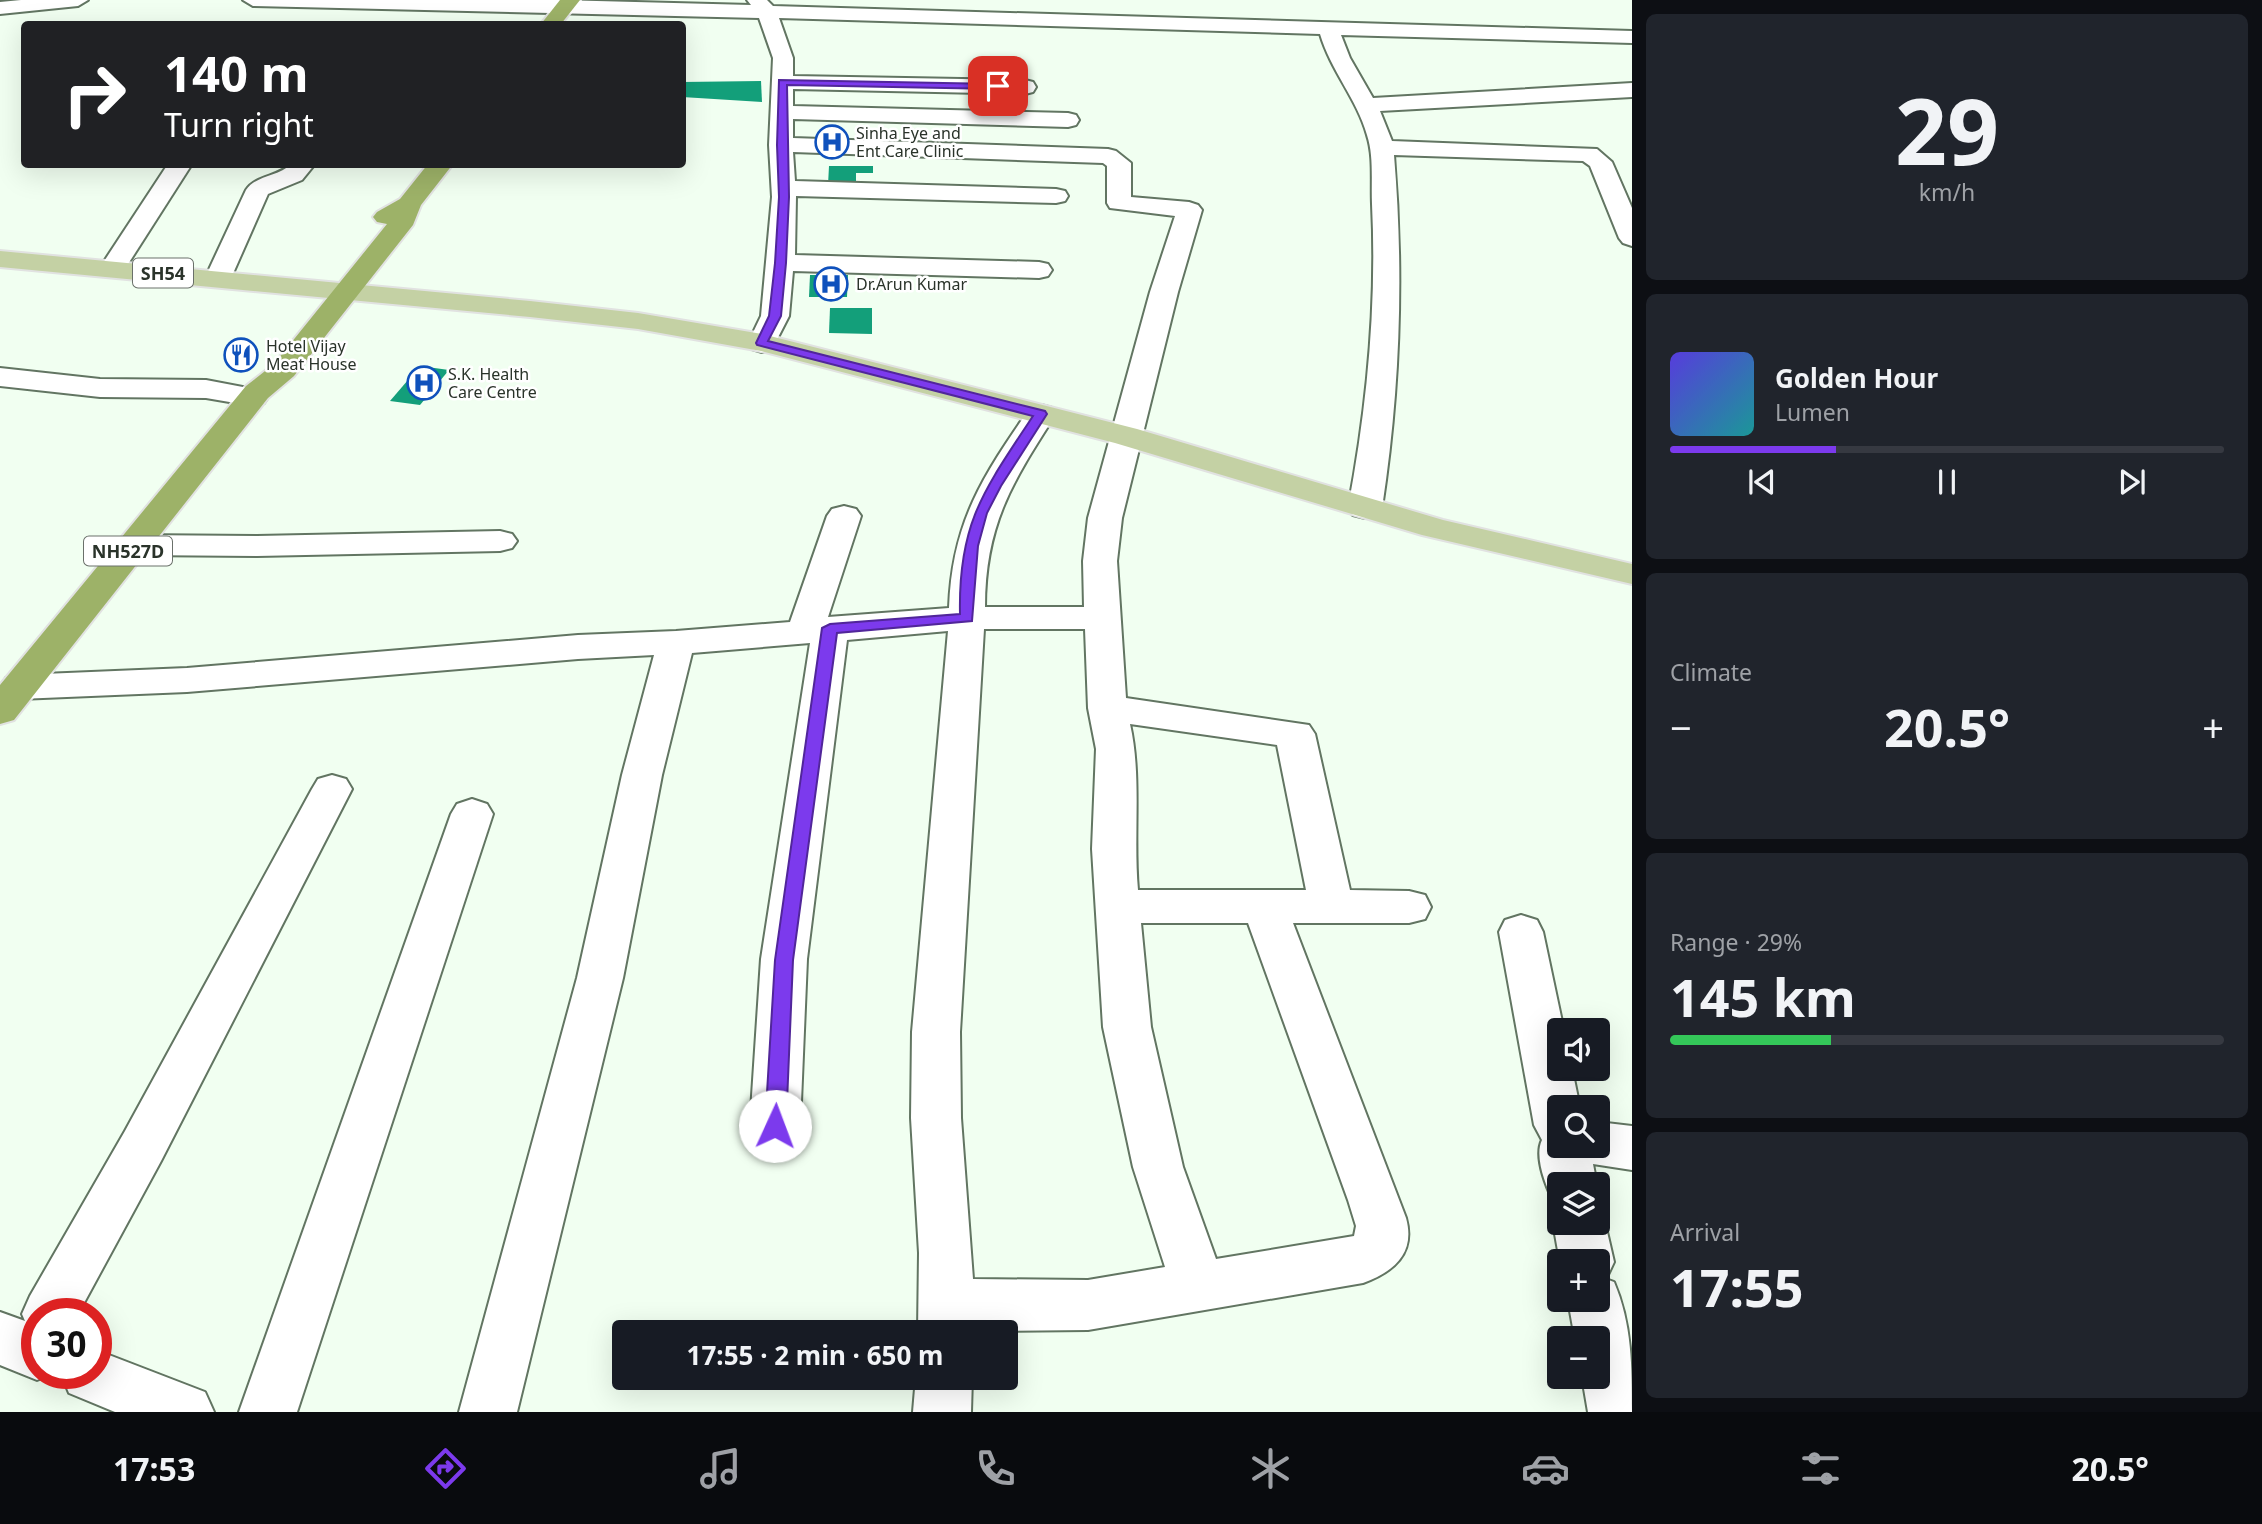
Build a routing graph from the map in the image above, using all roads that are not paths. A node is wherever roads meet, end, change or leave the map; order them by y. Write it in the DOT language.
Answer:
graph roads {
  1 [pos="64,0"];
  2 [pos="78,0"];
  3 [pos="253,0"];
  4 [pos="285,1"];
  5 [pos="388,3"];
  6 [pos="567,3"];
  7 [pos="762,6"];
  8 [pos="0,8"];
  9 [pos="1335,18"];
  10 [pos="272,21"];
  11 [pos="377,21"];
  12 [pos="553,21"];
  13 [pos="1632,37"];
  14 [pos="782,82"];
  15 [pos="1025,87"];
  16 [pos="1632,90"];
  17 [pos="1365,105"];
  18 [pos="782,112"];
  19 [pos="1068,120"];
  20 [pos="781,145"];
  21 [pos="1381,148"];
  22 [pos="177,168"];
  23 [pos="300,168"];
  24 [pos="438,168"];
  25 [pos="784,188"];
  26 [pos="1056,196"];
  27 [pos="1632,237"];
  28 [pos="809,239"];
  29 [pos="781,250"];
  30 [pos="0,259"];
  31 [pos="112,268"];
  32 [pos="1039,270"];
  33 [pos="218,278"];
  34 [pos="338,289"];
  35 [pos="762,343"];
  36 [pos="0,377"];
  37 [pos="255,394"];
  38 [pos="1041,414"];
  39 [pos="1126,436"];
  40 [pos="1365,508"];
  41 [pos="844,516"];
  42 [pos="500,541"];
  43 [pos="134,544"];
  44 [pos="1632,574"];
  45 [pos="967,618"];
  46 [pos="1102,618"];
  47 [pos="817,630"];
  48 [pos="676,643"];
  49 [pos="9,699"];
  50 [pos="1107,708"];
  51 [pos="332,789"];
  52 [pos="472,814"];
  53 [pos="1117,906"];
  54 [pos="1409,907"];
  55 [pos="1265,908"];
  56 [pos="1332,908"];
  57 [pos="1521,932"];
  58 [pos="1553,1095"];
  59 [pos="775,1126"];
  60 [pos="1610,1145"];
  61 [pos="1632,1148"];
  62 [pos="1199,1289"];
  63 [pos="54,1298"];
  64 [pos="1597,1312"];
  65 [pos="947,1318"];
  66 [pos="112,1383"];
  67 [pos="943,1390"];
  68 [pos="185,1412"];
  69 [pos="268,1412"];
  70 [pos="488,1412"];
  71 [pos="942,1412"];
  72 [pos="1617,1412"];
  1 -- 2 [label="street"];
  1 -- 8 [label="street"];
  3 -- 4 [label="street"];
  4 -- 5 [label="street"];
  4 -- 10 [label="street"];
  5 -- 6 [label="street"];
  5 -- 11 [label="street"];
  6 -- 7 [label="street"];
  6 -- 12 [label="highway"];
  7 -- 9 [label="street"];
  7 -- 14 [label="street"];
  9 -- 13 [label="street"];
  9 -- 17 [label="street"];
  14 -- 15 [label="street"];
  14 -- 18 [label="street"];
  16 -- 17 [label="street"];
  17 -- 21 [label="street"];
  18 -- 19 [label="street"];
  18 -- 20 [label="street"];
  20 -- 25 [label="street"];
  20 -- 39 [label="street"];
  21 -- 27 [label="street"];
  21 -- 40 [label="street"];
  22 -- 31 [label="street"];
  23 -- 33 [label="street"];
  24 -- 34 [label="highway, NH527D"];
  25 -- 26 [label="street"];
  25 -- 29 [label="street"];
  28 -- 29 [label="street"];
  29 -- 32 [label="street"];
  29 -- 35 [label="street"];
  30 -- 31 [label="main road, SH54"];
  31 -- 33 [label="main road, SH54"];
  33 -- 34 [label="main road, SH54"];
  34 -- 35 [label="main road, SH54"];
  34 -- 37 [label="highway, NH527D"];
  35 -- 38 [label="main road, SH54"];
  36 -- 37 [label="street"];
  37 -- 43 [label="highway, NH527D"];
  38 -- 39 [label="main road, SH54"];
  38 -- 45 [label="street"];
  39 -- 40 [label="main road, SH54"];
  39 -- 46 [label="street"];
  40 -- 44 [label="main road, SH54"];
  41 -- 47 [label="street"];
  42 -- 43 [label="street"];
  43 -- 49 [label="highway, NH527D"];
  45 -- 46 [label="street"];
  45 -- 47 [label="street"];
  45 -- 65 [label="street"];
  46 -- 50 [label="street"];
  47 -- 48 [label="street"];
  47 -- 59 [label="street"];
  48 -- 49 [label="street"];
  48 -- 70 [label="street"];
  50 -- 53 [label="street"];
  50 -- 56 [label="street"];
  51 -- 63 [label="street"];
  52 -- 69 [label="street"];
  53 -- 55 [label="street"];
  53 -- 62 [label="street"];
  54 -- 56 [label="street"];
  55 -- 56 [label="street"];
  55 -- 62 [label="street"];
  57 -- 58 [label="street"];
  60 -- 61 [label="street"];
  62 -- 65 [label="street"];
  64 -- 72 [label="street"];
  66 -- 68 [label="street"];
  67 -- 71 [label="street"];
}
